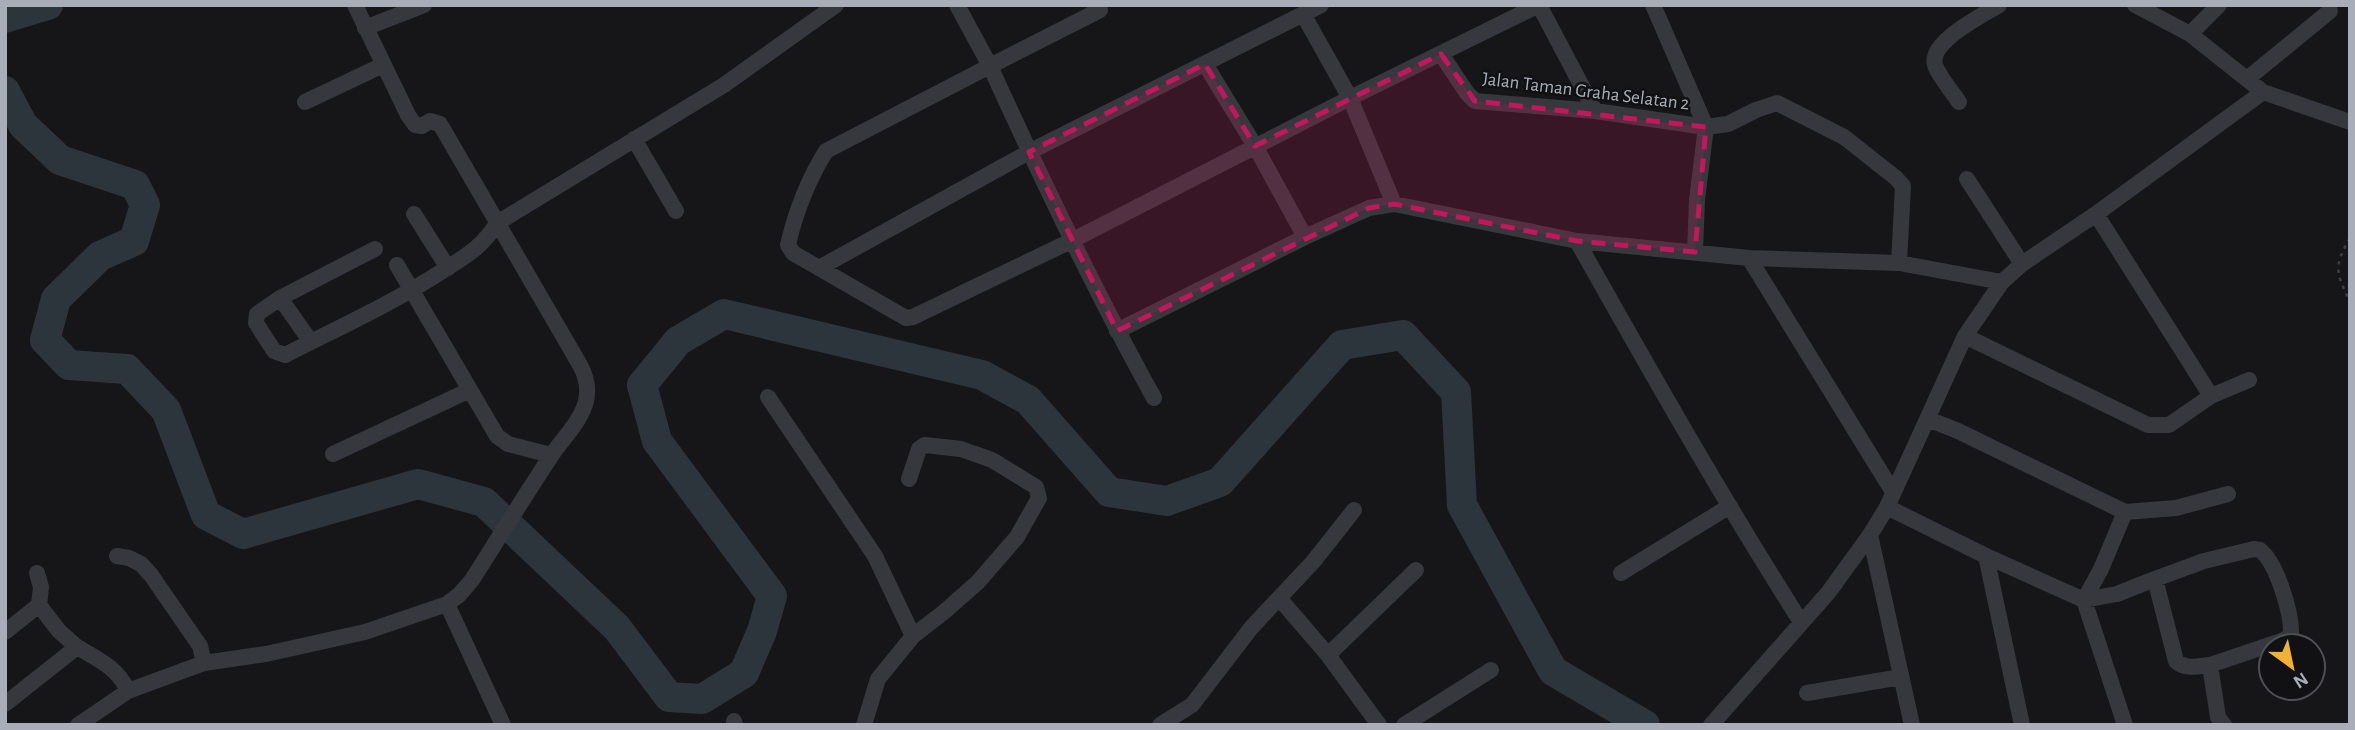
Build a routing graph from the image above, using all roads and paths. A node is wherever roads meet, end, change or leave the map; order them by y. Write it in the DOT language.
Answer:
graph roads {
  1 [pos="355,5"];
  2 [pos="424,5"];
  3 [pos="836,5"];
  4 [pos="957,5"];
  5 [pos="1321,5"];
  6 [pos="1653,5"];
  7 [pos="1999,5"];
  8 [pos="2135,5"];
  9 [pos="2219,5"];
  10 [pos="1100,10"];
  11 [pos="2330,11"];
  12 [pos="1303,14"];
  13 [pos="365,28"];
  14 [pos="2190,34"];
  15 [pos="1441,54"];
  16 [pos="1205,64"];
  17 [pos="383,65"];
  18 [pos="990,66"];
  19 [pos="2247,79"];
  20 [pos="2263,92"];
  21 [pos="1350,98"];
  22 [pos="305,102"];
  23 [pos="1959,102"];
  24 [pos="1595,111"];
  25 [pos="2350,122"];
  26 [pos="1706,127"];
  27 [pos="634,139"];
  28 [pos="1255,146"];
  29 [pos="1029,152"];
  30 [pos="1967,179"];
  31 [pos="1394,204"];
  32 [pos="676,211"];
  33 [pos="414,214"];
  34 [pos="2096,214"];
  35 [pos="497,223"];
  36 [pos="1305,237"];
  37 [pos="2350,238"];
  38 [pos="1073,240"];
  39 [pos="1577,241"];
  40 [pos="375,249"];
  41 [pos="1695,252"];
  42 [pos="1749,258"];
  43 [pos="1899,263"];
  44 [pos="2022,264"];
  45 [pos="397,265"];
  46 [pos="447,268"];
  47 [pos="819,268"];
  48 [pos="2002,282"];
  49 [pos="413,290"];
  50 [pos="280,298"];
  51 [pos="2350,302"];
  52 [pos="1117,331"];
  53 [pos="1965,336"];
  54 [pos="311,342"];
  55 [pos="2249,380"];
  56 [pos="470,390"];
  57 [pos="2211,396"];
  58 [pos="768,397"];
  59 [pos="1154,398"];
  60 [pos="1928,419"];
  61 [pos="333,454"];
  62 [pos="548,461"];
  63 [pos="909,479"];
  64 [pos="2228,494"];
  65 [pos="1890,500"];
  66 [pos="1730,506"];
  67 [pos="1354,510"];
  68 [pos="2125,512"];
  69 [pos="1870,535"];
  70 [pos="117,556"];
  71 [pos="1986,556"];
  72 [pos="1416,570"];
  73 [pos="37,573"];
  74 [pos="1621,573"];
  75 [pos="2155,579"];
  76 [pos="1279,598"];
  77 [pos="2084,600"];
  78 [pos="447,604"];
  79 [pos="39,605"];
  80 [pos="1801,622"];
  81 [pos="5,632"];
  82 [pos="912,636"];
  83 [pos="77,647"];
  84 [pos="1328,655"];
  85 [pos="204,663"];
  86 [pos="2210,665"];
  87 [pos="1491,670"];
  88 [pos="1901,677"];
  89 [pos="128,691"];
  90 [pos="1807,693"];
  91 [pos="5,704"];
  92 [pos="1715,720"];
  93 [pos="78,725"];
  94 [pos="503,725"];
  95 [pos="864,725"];
  96 [pos="1160,725"];
  97 [pos="1379,725"];
  98 [pos="1404,725"];
  99 [pos="1912,725"];
  100 [pos="2022,725"];
  101 [pos="2125,725"];
  102 [pos="2224,725"];
  1 -- 13 [label="street"];
  2 -- 13 [label="street"];
  3 -- 27 [label="street"];
  4 -- 18 [label="street"];
  5 -- 12 [label="street"];
  6 -- 26 [label="street"];
  7 -- 23 [label="street"];
  8 -- 14 [label="street"];
  9 -- 14 [label="street"];
  10 -- 18 [label="street"];
  11 -- 19 [label="street"];
  12 -- 16 [label="street"];
  12 -- 21 [label="street"];
  13 -- 17 [label="street"];
  14 -- 19 [label="street"];
  15 -- 21 [label="street"];
  15 -- 24 [label="street, Jalan Taman Graha Selatan 2"];
  15 -- 24 [label="street"];
  16 -- 28 [label="street"];
  16 -- 29 [label="street"];
  17 -- 22 [label="street"];
  17 -- 35 [label="street"];
  18 -- 29 [label="street"];
  18 -- 47 [label="street"];
  19 -- 20 [label="street"];
  20 -- 25 [label="street"];
  20 -- 34 [label="street"];
  21 -- 28 [label="street"];
  21 -- 31 [label="street"];
  24 -- 26 [label="street, Jalan Taman Graha Selatan 2"];
  26 -- 41 [label="street, Jalan Taman Graha Selatan 2"];
  26 -- 43 [label="street"];
  27 -- 32 [label="street"];
  27 -- 35 [label="street"];
  28 -- 36 [label="street"];
  28 -- 38 [label="street"];
  29 -- 38 [label="street"];
  29 -- 47 [label="street"];
  30 -- 44 [label="street"];
  31 -- 36 [label="street"];
  31 -- 39 [label="street"];
  33 -- 46 [label="street"];
  34 -- 44 [label="street"];
  34 -- 57 [label="street"];
  35 -- 46 [label="street"];
  35 -- 62 [label="street"];
  36 -- 52 [label="street"];
  37 -- 51 [label="path"];
  38 -- 47 [label="street"];
  38 -- 52 [label="street"];
  39 -- 41 [label="street"];
  39 -- 66 [label="street"];
  40 -- 50 [label="street"];
  41 -- 42 [label="street"];
  42 -- 43 [label="street"];
  42 -- 65 [label="street"];
  43 -- 48 [label="street"];
  44 -- 48 [label="street"];
  45 -- 49 [label="street"];
  46 -- 49 [label="street"];
  48 -- 53 [label="street"];
  49 -- 54 [label="street"];
  49 -- 56 [label="street"];
  50 -- 54 [label="street"];
  50 -- 54 [label="street"];
  52 -- 59 [label="street"];
  53 -- 57 [label="street"];
  53 -- 60 [label="street"];
  55 -- 57 [label="street"];
  56 -- 61 [label="street"];
  56 -- 62 [label="street"];
  58 -- 82 [label="street"];
  60 -- 65 [label="street"];
  60 -- 68 [label="street"];
  62 -- 78 [label="street"];
  63 -- 82 [label="street"];
  64 -- 68 [label="street"];
  65 -- 69 [label="street"];
  65 -- 71 [label="street"];
  66 -- 74 [label="street"];
  66 -- 80 [label="street"];
  67 -- 76 [label="street"];
  68 -- 77 [label="street"];
  69 -- 80 [label="street"];
  69 -- 88 [label="street"];
  70 -- 85 [label="street"];
  71 -- 77 [label="street"];
  71 -- 100 [label="street"];
  72 -- 84 [label="street"];
  73 -- 79 [label="street"];
  75 -- 77 [label="street"];
  75 -- 86 [label="street"];
  75 -- 86 [label="street"];
  76 -- 84 [label="street"];
  76 -- 96 [label="street"];
  77 -- 101 [label="street"];
  78 -- 85 [label="street"];
  78 -- 94 [label="street"];
  79 -- 81 [label="street"];
  79 -- 83 [label="street"];
  80 -- 92 [label="street"];
  82 -- 95 [label="street"];
  83 -- 89 [label="street"];
  83 -- 91 [label="street"];
  84 -- 97 [label="street"];
  85 -- 89 [label="street"];
  86 -- 102 [label="street"];
  87 -- 98 [label="street"];
  88 -- 90 [label="street"];
  88 -- 99 [label="street"];
  89 -- 93 [label="street"];
}
